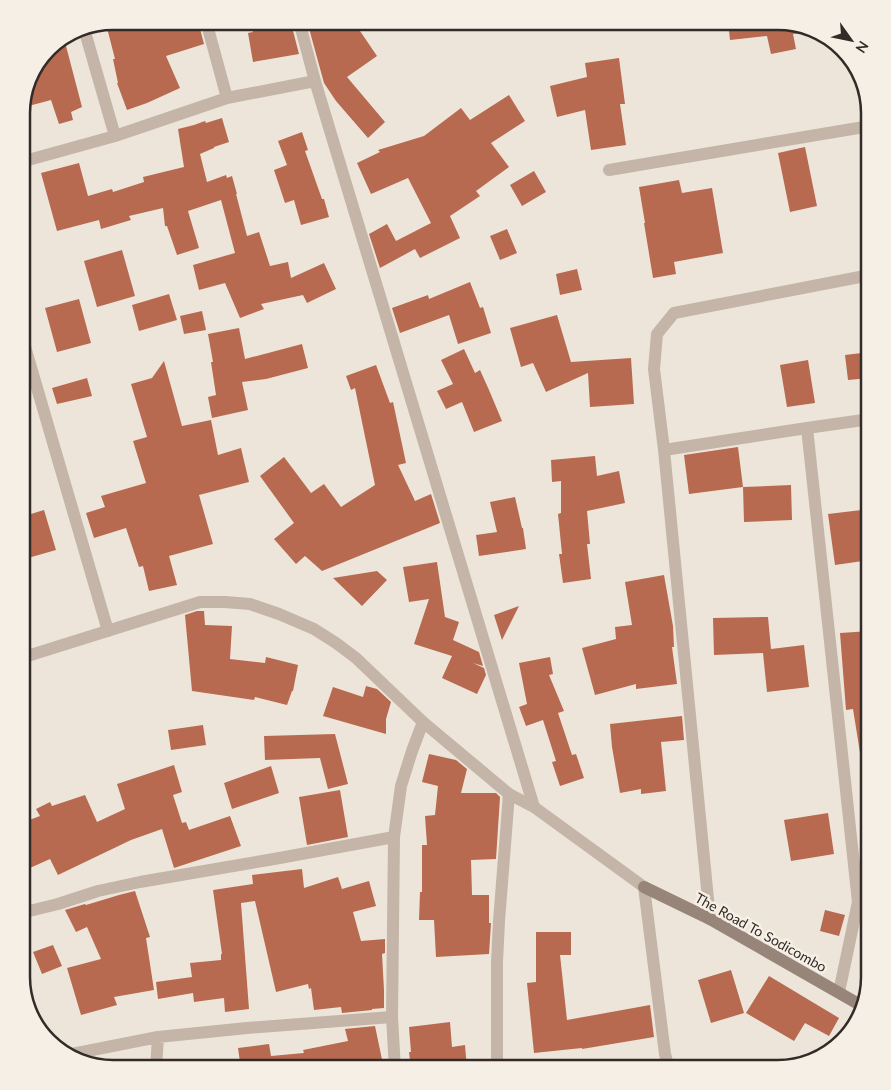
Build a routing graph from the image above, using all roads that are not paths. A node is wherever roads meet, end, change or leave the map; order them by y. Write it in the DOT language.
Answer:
graph roads {
  1 [pos="208,30"];
  2 [pos="301,30"];
  3 [pos="87,35"];
  4 [pos="315,81"];
  5 [pos="227,98"];
  6 [pos="861,128"];
  7 [pos="115,136"];
  8 [pos="30,160"];
  9 [pos="609,170"];
  10 [pos="861,277"];
  11 [pos="30,364"];
  12 [pos="861,420"];
  13 [pos="806,428"];
  14 [pos="664,450"];
  15 [pos="108,631"];
  16 [pos="30,655"];
  17 [pos="423,722"];
  18 [pos="509,794"];
  19 [pos="534,807"];
  20 [pos="394,837"];
  21 [pos="644,887"];
  22 [pos="30,911"];
  23 [pos="710,919"];
  24 [pos="839,992"];
  25 [pos="857,1003"];
  26 [pos="392,1017"];
  27 [pos="158,1037"];
  28 [pos="79,1053"];
  29 [pos="157,1060"];
  30 [pos="394,1060"];
  31 [pos="497,1060"];
  32 [pos="667,1060"];
  1 -- 5 [label="street"];
  2 -- 4 [label="street"];
  3 -- 7 [label="street"];
  4 -- 5 [label="street"];
  4 -- 19 [label="street"];
  5 -- 7 [label="street"];
  6 -- 9 [label="street"];
  7 -- 8 [label="street"];
  10 -- 14 [label="street"];
  11 -- 15 [label="street"];
  12 -- 13 [label="street"];
  13 -- 14 [label="street"];
  13 -- 24 [label="street"];
  14 -- 23 [label="street"];
  15 -- 16 [label="street"];
  15 -- 17 [label="street"];
  17 -- 18 [label="street"];
  17 -- 20 [label="street"];
  18 -- 19 [label="street"];
  18 -- 31 [label="street"];
  19 -- 21 [label="street"];
  20 -- 22 [label="street"];
  20 -- 26 [label="street"];
  21 -- 23 [label="main road, The Road To Sodicombo"];
  21 -- 32 [label="street"];
  23 -- 24 [label="main road, The Road To Sodicombo"];
  24 -- 25 [label="main road, The Road To Sodicombo"];
  26 -- 27 [label="street"];
  26 -- 30 [label="street"];
  27 -- 28 [label="street"];
  27 -- 29 [label="street"];
}
